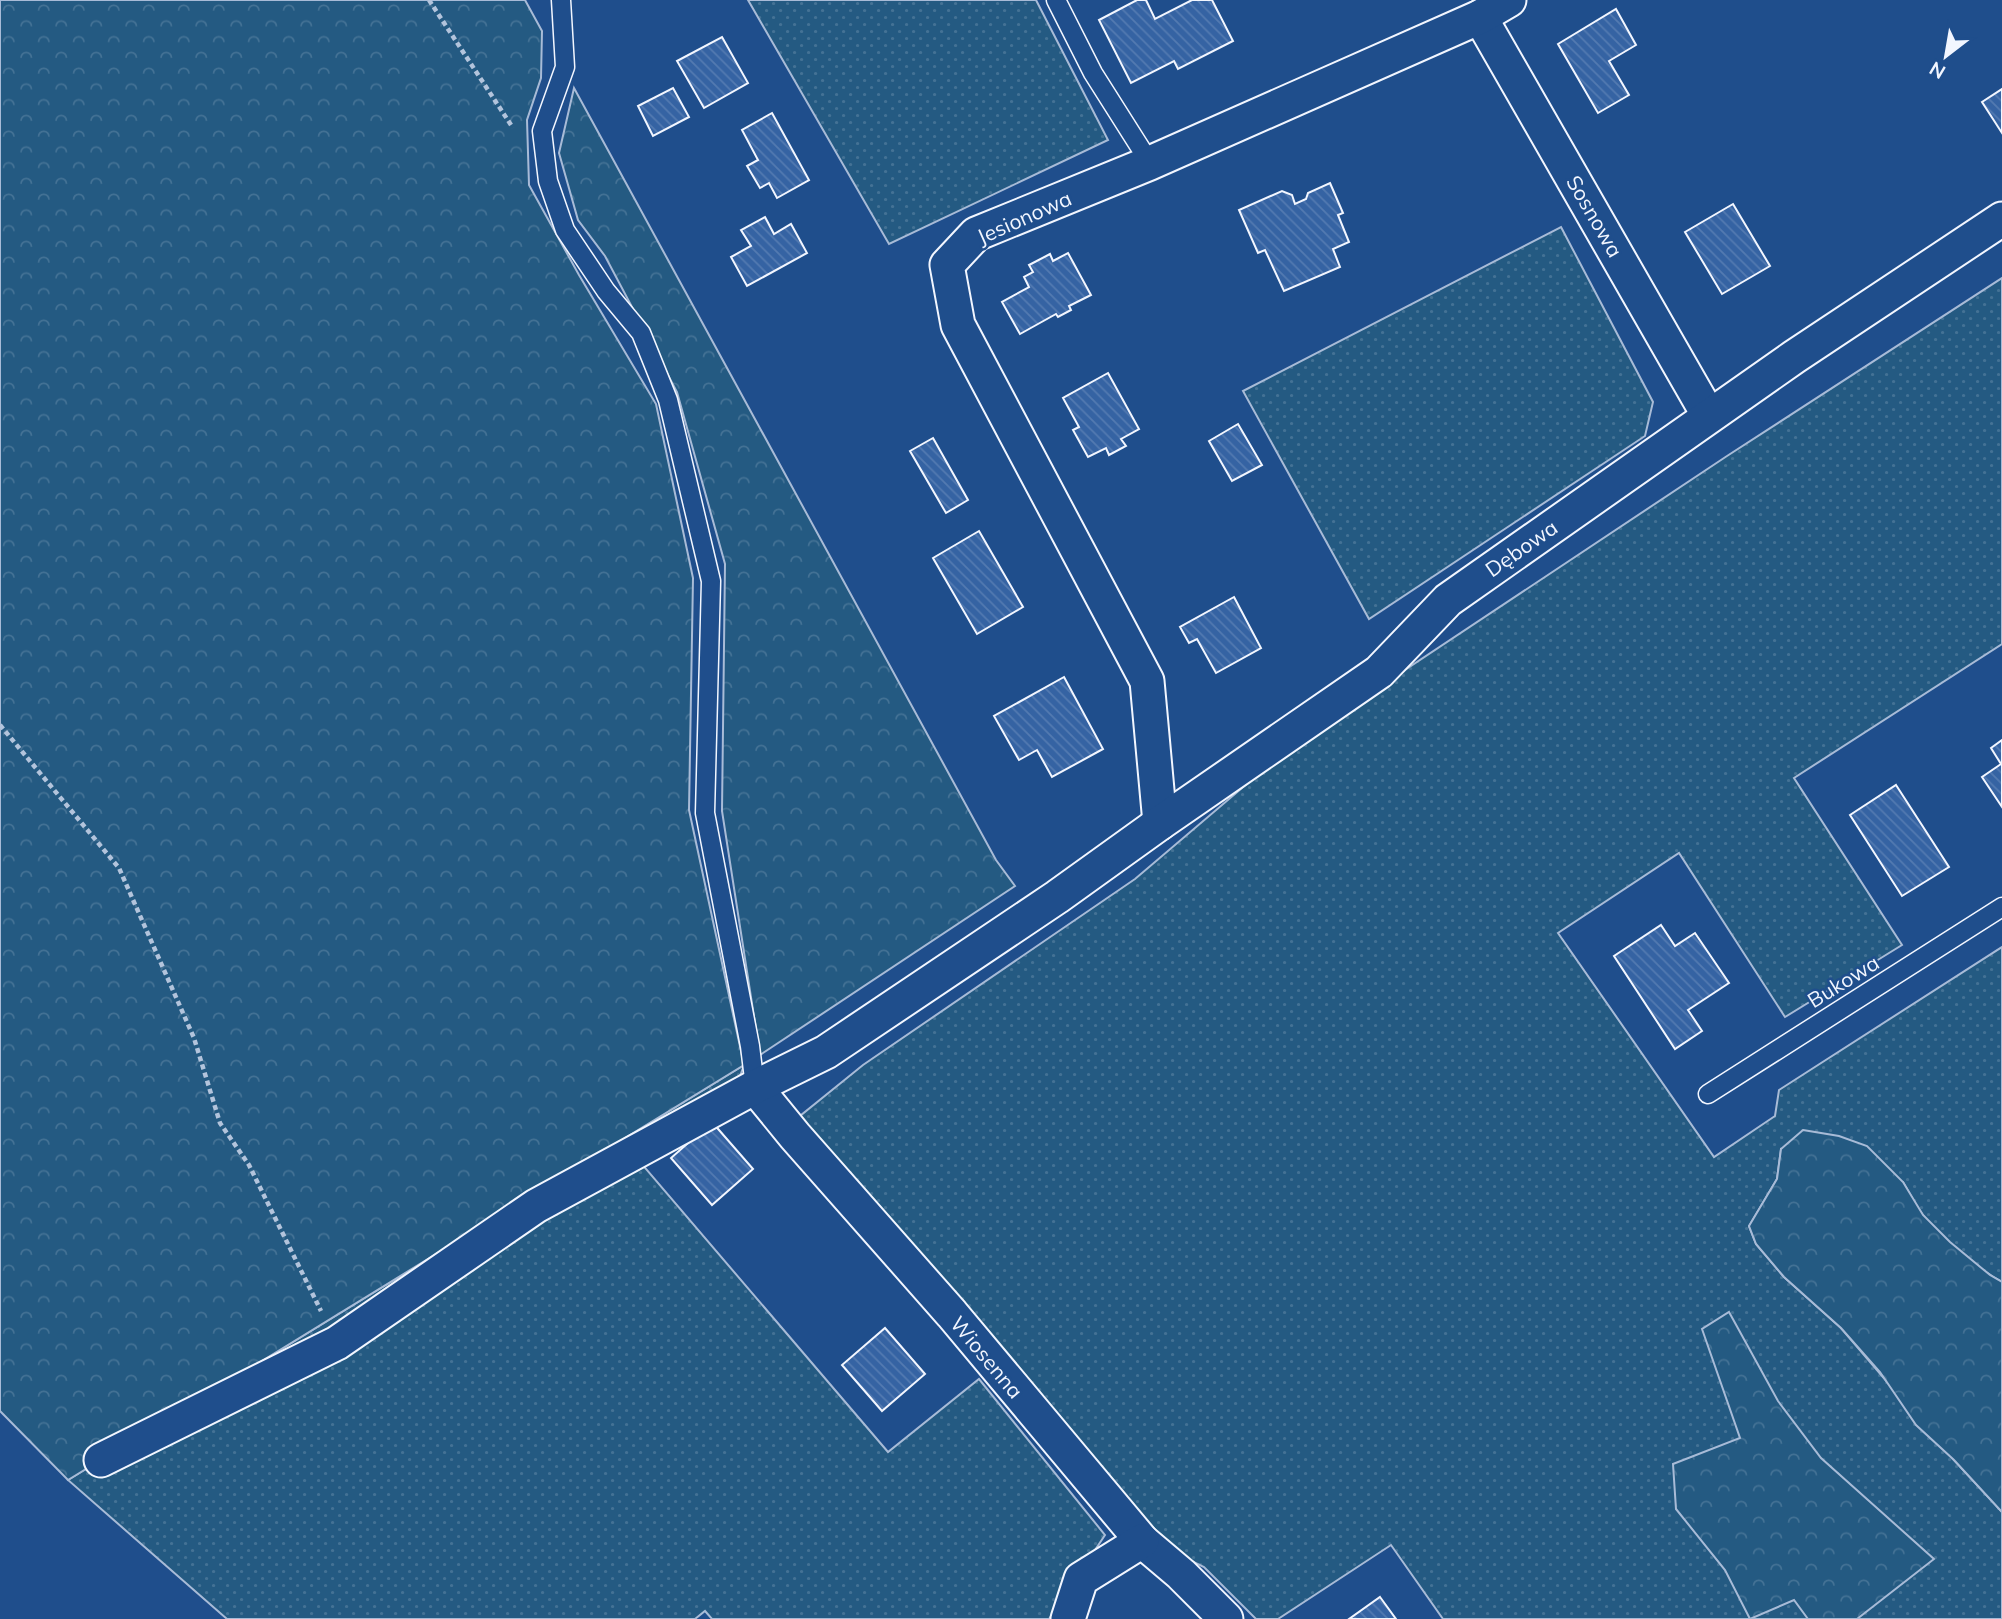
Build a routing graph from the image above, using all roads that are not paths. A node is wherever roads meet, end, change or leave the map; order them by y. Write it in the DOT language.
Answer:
graph roads {
  1 [pos="561,0"];
  2 [pos="1055,0"];
  3 [pos="1509,0"];
  4 [pos="1480,17"];
  5 [pos="1150,163"];
  6 [pos="2002,219"];
  7 [pos="1709,416"];
  8 [pos="1160,823"];
  9 [pos="2002,907"];
  10 [pos="755,1087"];
  11 [pos="1708,1094"];
  12 [pos="101,1460"];
  13 [pos="1142,1541"];
  14 [pos="1068,1619"];
  15 [pos="1226,1619"];
  1 -- 10 [label="lane"];
  2 -- 5 [label="lane"];
  3 -- 4 [label="street, Jesionowa"];
  4 -- 5 [label="street, Jesionowa"];
  4 -- 7 [label="street, Sosnowa"];
  5 -- 8 [label="street, Jesionowa"];
  6 -- 7 [label="street, Dębowa"];
  7 -- 8 [label="street, Dębowa"];
  8 -- 10 [label="street, Dębowa"];
  9 -- 11 [label="lane, Bukowa"];
  10 -- 12 [label="street, Dębowa"];
  10 -- 13 [label="street, Wiosenna"];
  13 -- 14 [label="street"];
  13 -- 15 [label="street, Wiosenna"];
}
